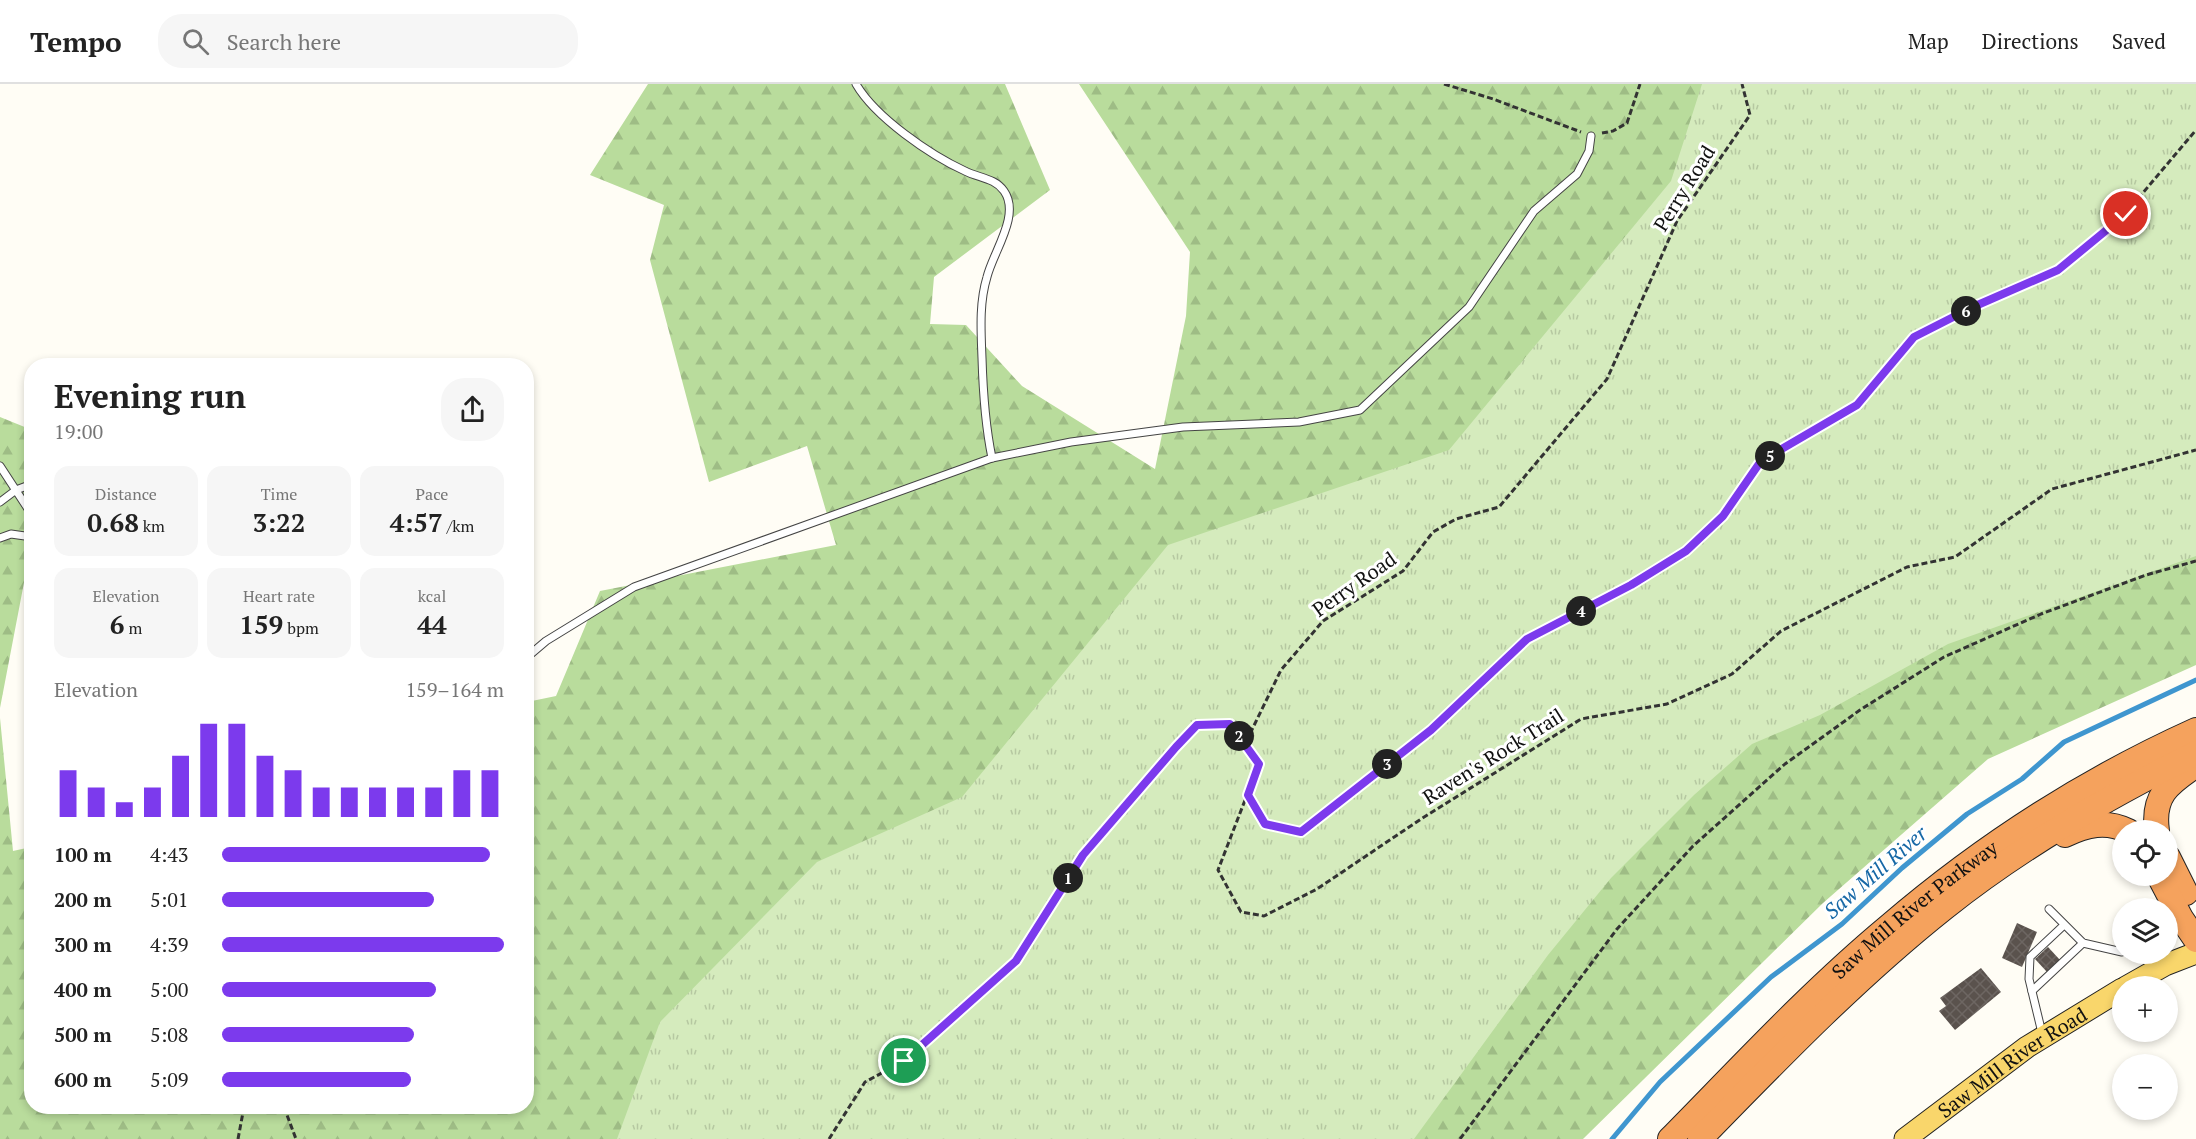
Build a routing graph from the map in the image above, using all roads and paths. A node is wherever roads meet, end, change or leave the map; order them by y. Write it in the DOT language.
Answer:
graph roads {
  1 [pos="856,84"];
  2 [pos="1444,84"];
  3 [pos="1640,84"];
  4 [pos="1742,84"];
  5 [pos="2196,130"];
  6 [pos="1591,136"];
  7 [pos="2196,450"];
  8 [pos="992,458"];
  9 [pos="0,466"];
  10 [pos="24,487"];
  11 [pos="16,490"];
  12 [pos="0,502"];
  13 [pos="24,502"];
  14 [pos="24,536"];
  15 [pos="0,538"];
  16 [pos="2196,561"];
  17 [pos="534,651"];
  18 [pos="2196,730"];
  19 [pos="1245,744"];
  20 [pos="2196,753"];
  21 [pos="2196,766"];
  22 [pos="1248,795"];
  23 [pos="2157,820"];
  24 [pos="2112,825"];
  25 [pos="1993,871"];
  26 [pos="2178,877"];
  27 [pos="2164,886"];
  28 [pos="2049,909"];
  29 [pos="2196,914"];
  30 [pos="2063,926"];
  31 [pos="2196,940"];
  32 [pos="2083,943"];
  33 [pos="2112,950"];
  34 [pos="2196,953"];
  35 [pos="2162,964"];
  36 [pos="2165,965"];
  37 [pos="2145,976"];
  38 [pos="2032,991"];
  39 [pos="2112,995"];
  40 [pos="2043,1036"];
  41 [pos="243,1114"];
  42 [pos="287,1114"];
  43 [pos="238,1139"];
  44 [pos="296,1139"];
  45 [pos="830,1139"];
  46 [pos="1460,1139"];
  47 [pos="1670,1139"];
  48 [pos="1700,1139"];
  49 [pos="1905,1139"];
  1 -- 8 [label="lane"];
  2 -- 6 [label="path"];
  3 -- 6 [label="path"];
  4 -- 19 [label="path, Perry Road"];
  5 -- 22 [label="path"];
  6 -- 8 [label="lane"];
  7 -- 22 [label="path, Raven's Rock Trail"];
  8 -- 17 [label="lane"];
  9 -- 11 [label="lane"];
  10 -- 11 [label="lane"];
  11 -- 12 [label="lane"];
  11 -- 13 [label="lane"];
  14 -- 15 [label="lane"];
  16 -- 46 [label="path"];
  18 -- 47 [label="highway, Saw Mill River Parkway"];
  19 -- 22 [label="path, Raven's Rock Trail"];
  19 -- 45 [label="path"];
  20 -- 25 [label="highway, Saw Mill River Parkway"];
  21 -- 23 [label="highway"];
  24 -- 25 [label="highway"];
  25 -- 48 [label="highway, Saw Mill River Parkway"];
  26 -- 29 [label="highway"];
  27 -- 31 [label="highway"];
  28 -- 30 [label="lane"];
  30 -- 32 [label="lane"];
  30 -- 38 [label="lane"];
  32 -- 33 [label="lane"];
  32 -- 38 [label="lane"];
  34 -- 36 [label="main road, Saw Mill River Road"];
  35 -- 36 [label="lane"];
  36 -- 37 [label="main road, Saw Mill River Road"];
  38 -- 40 [label="lane"];
  39 -- 40 [label="main road, Saw Mill River Road"];
  40 -- 49 [label="main road, Saw Mill River Road"];
  41 -- 43 [label="path"];
  42 -- 44 [label="path"];
}
